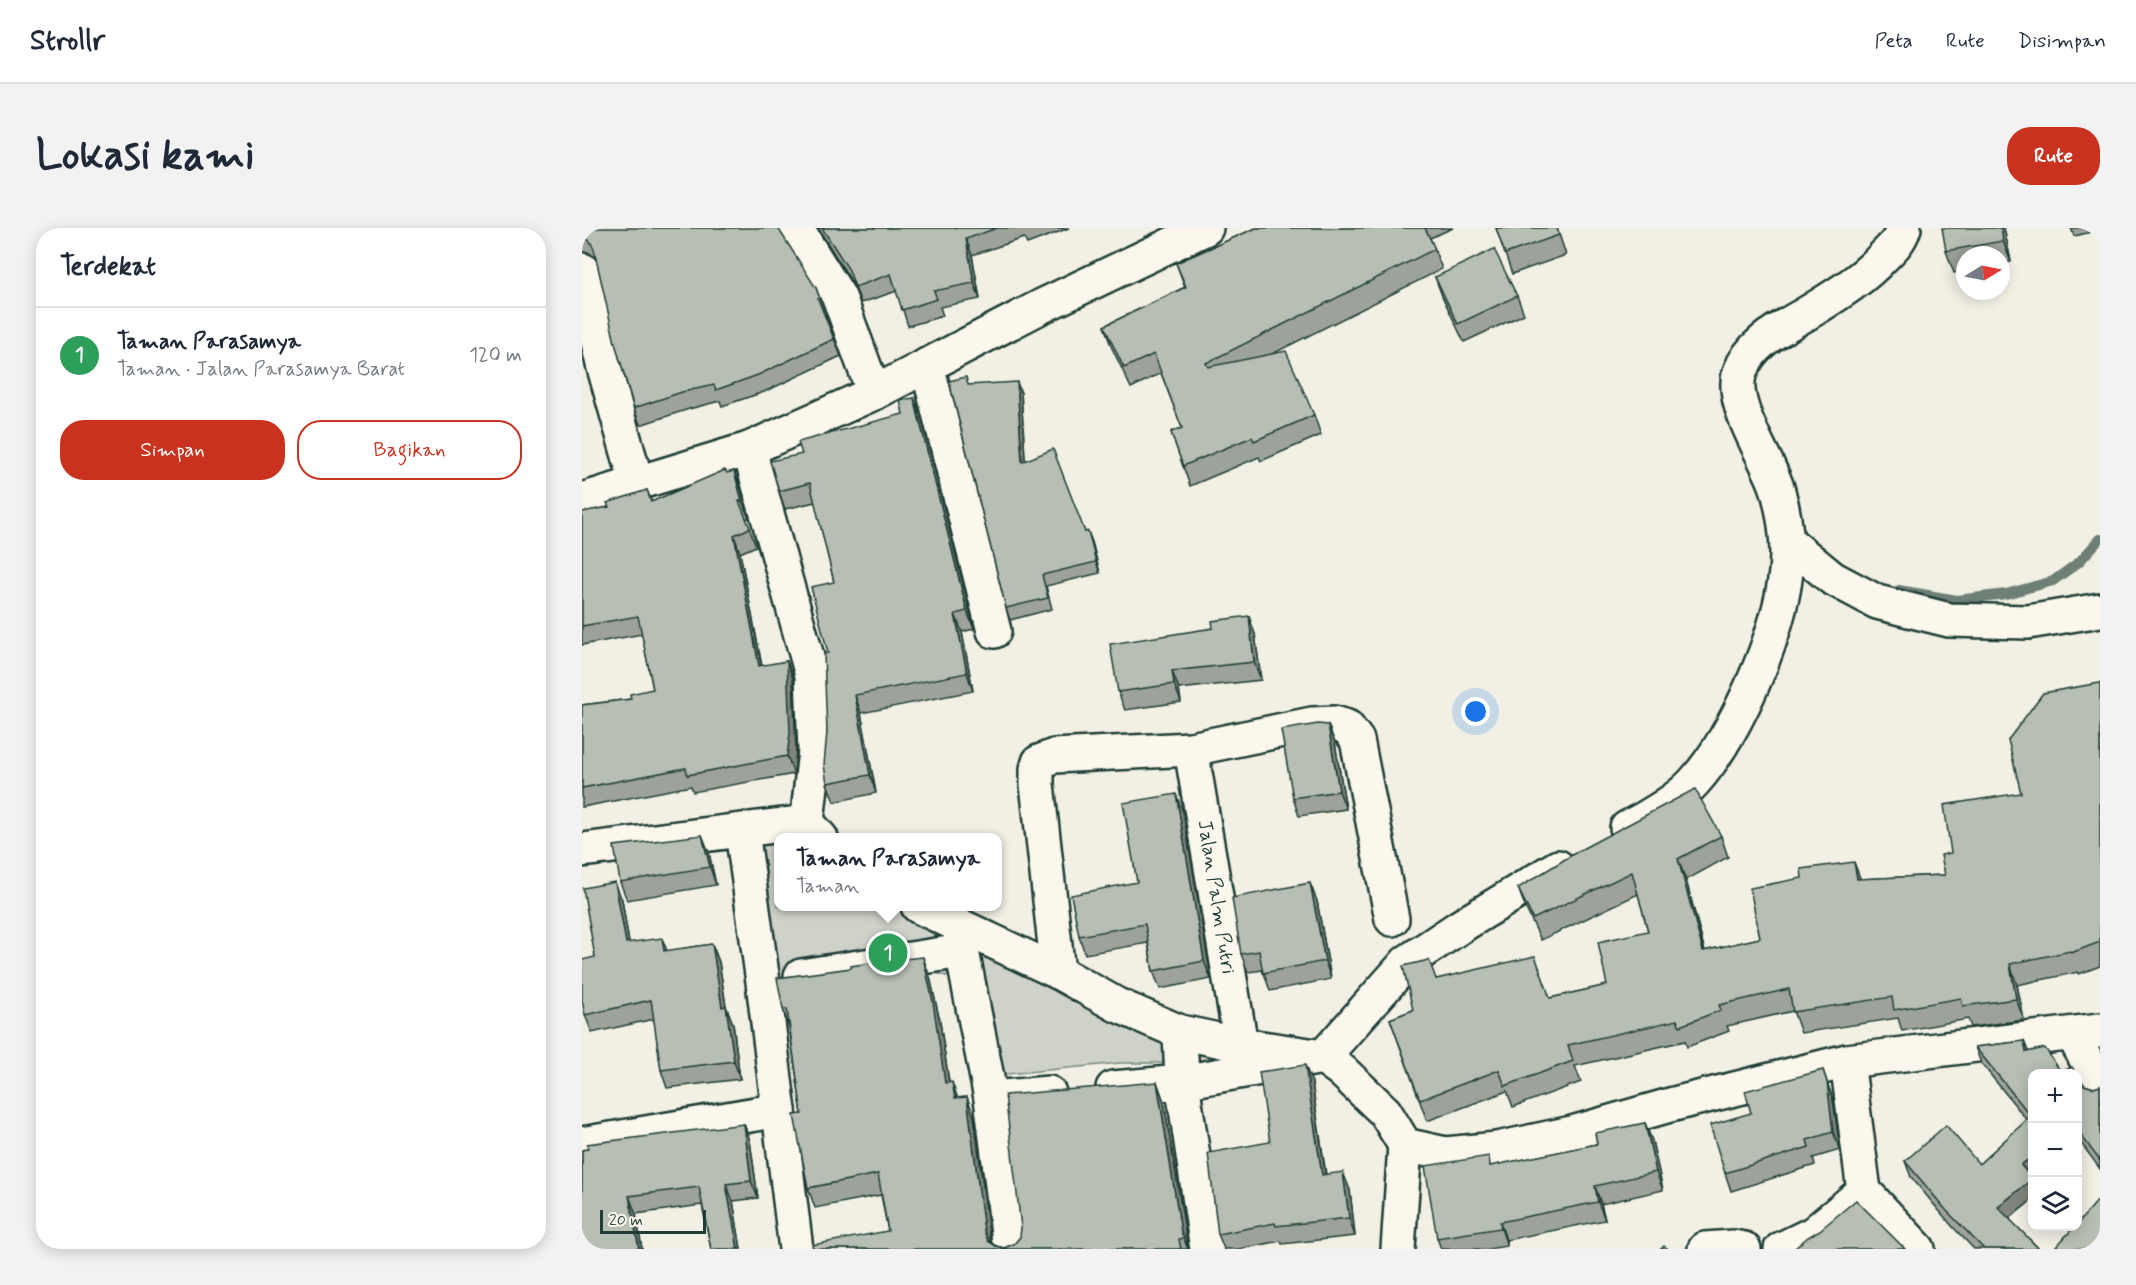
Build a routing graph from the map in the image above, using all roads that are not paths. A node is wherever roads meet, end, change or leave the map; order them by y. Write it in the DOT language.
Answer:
graph roads {
  1 [pos="796,228"];
  2 [pos="1206,228"];
  3 [pos="1904,228"];
  4 [pos="582,270"];
  5 [pos="927,365"];
  6 [pos="874,393"];
  7 [pos="749,449"];
  8 [pos="637,484"];
  9 [pos="582,500"];
  10 [pos="1787,541"];
  11 [pos="2100,610"];
  12 [pos="994,631"];
  13 [pos="1191,749"];
  14 [pos="814,830"];
  15 [pos="742,831"];
  16 [pos="582,850"];
  17 [pos="925,911"];
  18 [pos="1392,919"];
  19 [pos="961,939"];
  20 [pos="1058,972"];
  21 [pos="764,982"];
  22 [pos="1180,1032"];
  23 [pos="2086,1033"];
  24 [pos="1241,1045"];
  25 [pos="1323,1057"];
  26 [pos="1847,1061"];
  27 [pos="1182,1082"];
  28 [pos="2100,1085"];
  29 [pos="991,1098"];
  30 [pos="779,1110"];
  31 [pos="582,1144"];
  32 [pos="1405,1145"];
  33 [pos="1863,1191"];
  34 [pos="796,1249"];
  35 [pos="1010,1249"];
  36 [pos="1207,1249"];
  37 [pos="1398,1249"];
  38 [pos="1705,1249"];
  39 [pos="1744,1249"];
  40 [pos="1781,1249"];
  41 [pos="1918,1249"];
  1 -- 6 [label="street"];
  2 -- 5 [label="street"];
  3 -- 10 [label="street"];
  4 -- 8 [label="street"];
  5 -- 6 [label="street"];
  5 -- 12 [label="street"];
  6 -- 7 [label="street"];
  7 -- 8 [label="street"];
  7 -- 14 [label="street"];
  8 -- 9 [label="street"];
  10 -- 11 [label="street"];
  10 -- 25 [label="street"];
  13 -- 18 [label="street"];
  13 -- 20 [label="street"];
  13 -- 24 [label="street, Jalan Palm Putri"];
  14 -- 15 [label="street"];
  15 -- 16 [label="street"];
  15 -- 21 [label="street"];
  17 -- 19 [label="street"];
  19 -- 20 [label="street"];
  19 -- 21 [label="street"];
  19 -- 29 [label="street"];
  20 -- 22 [label="street"];
  21 -- 30 [label="street"];
  22 -- 24 [label="street"];
  22 -- 27 [label="street"];
  23 -- 26 [label="street"];
  23 -- 28 [label="street"];
  24 -- 25 [label="street"];
  25 -- 27 [label="street"];
  25 -- 32 [label="street"];
  26 -- 32 [label="street"];
  26 -- 33 [label="street"];
  27 -- 29 [label="street"];
  27 -- 36 [label="street"];
  29 -- 35 [label="street"];
  30 -- 31 [label="street"];
  30 -- 34 [label="street"];
  32 -- 37 [label="street"];
  33 -- 40 [label="street"];
  33 -- 41 [label="street"];
  38 -- 39 [label="street"];
}
